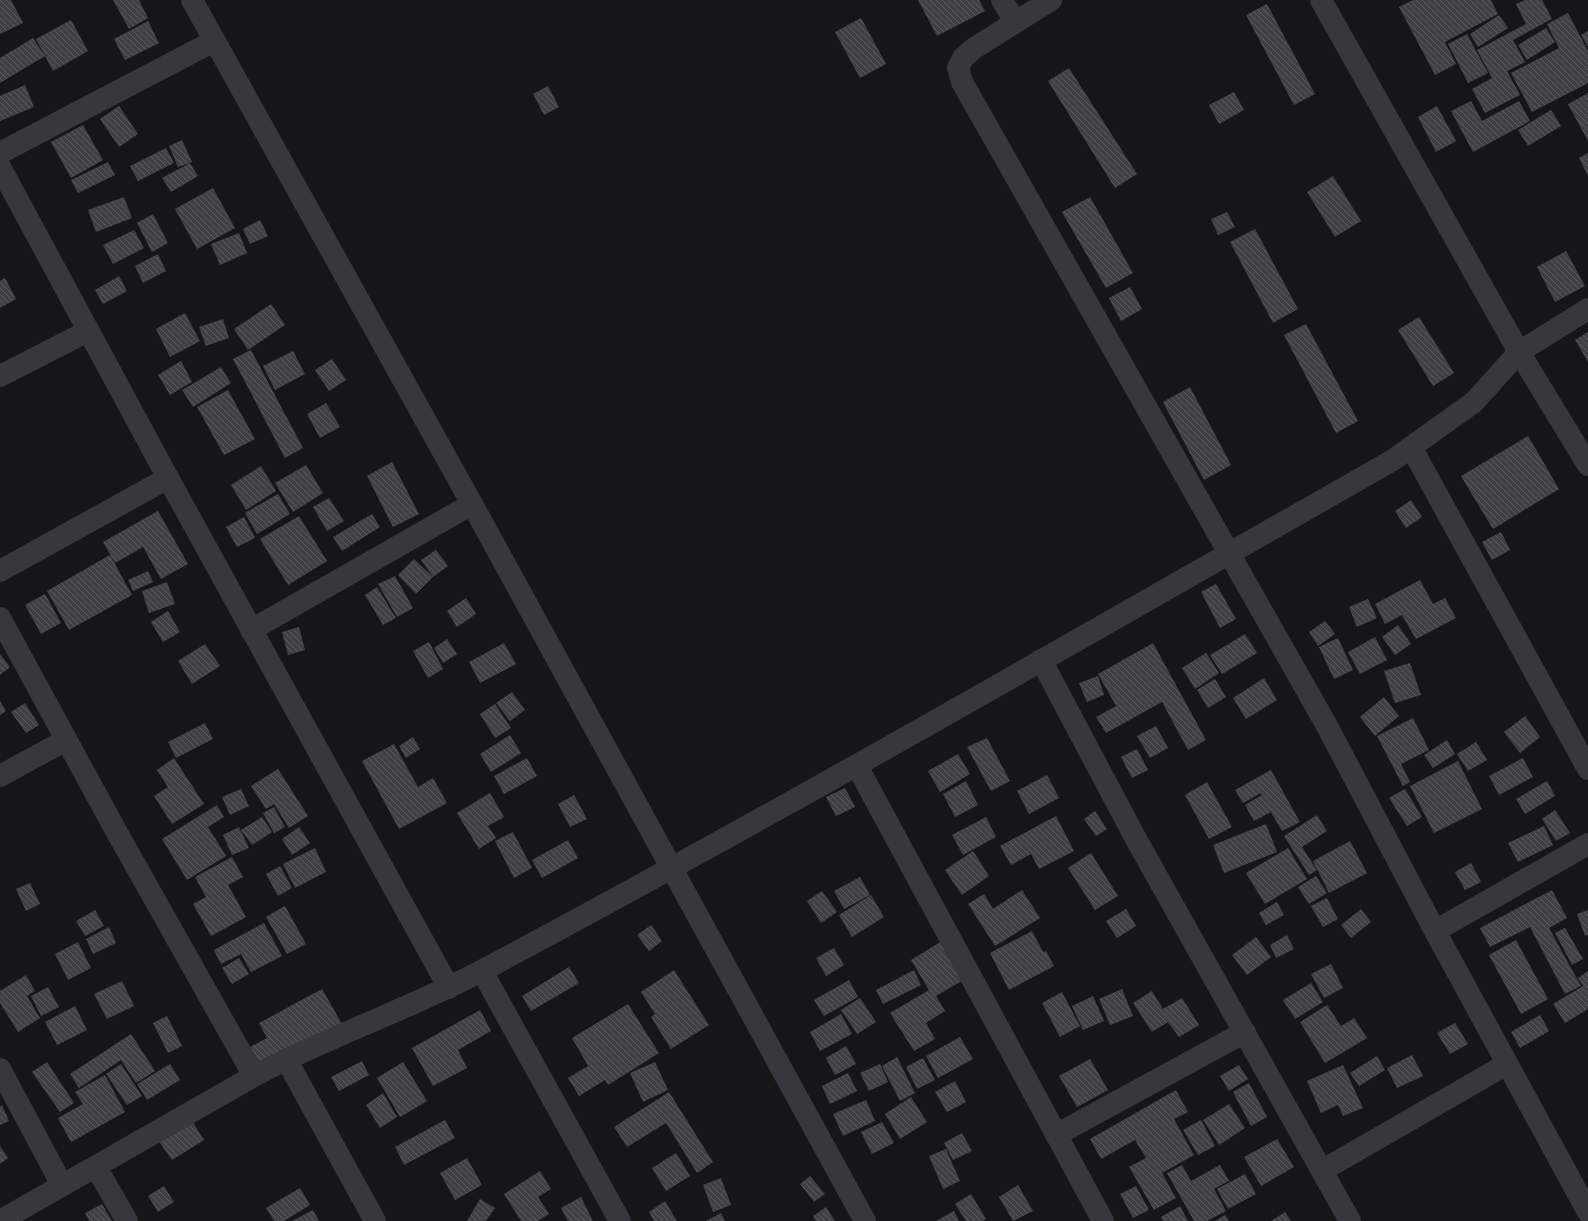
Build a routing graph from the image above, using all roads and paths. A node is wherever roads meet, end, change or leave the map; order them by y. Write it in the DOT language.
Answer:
graph roads {
  1 [pos="192,0"];
  2 [pos="1002,0"];
  3 [pos="1051,0"];
  4 [pos="1321,0"];
  5 [pos="1015,22"];
  6 [pos="214,41"];
  7 [pos="0,153"];
  8 [pos="0,167"];
  9 [pos="1588,309"];
  10 [pos="88,331"];
  11 [pos="1519,352"];
  12 [pos="0,376"];
  13 [pos="1411,447"];
  14 [pos="1588,465"];
  15 [pos="168,478"];
  16 [pos="472,504"];
  17 [pos="1230,553"];
  18 [pos="0,571"];
  19 [pos="0,618"];
  20 [pos="251,630"];
  21 [pos="1041,660"];
  22 [pos="66,740"];
  23 [pos="857,766"];
  24 [pos="1588,769"];
  25 [pos="0,776"];
  26 [pos="1588,844"];
  27 [pos="670,869"];
  28 [pos="1435,931"];
  29 [pos="482,971"];
  30 [pos="449,988"];
  31 [pos="1245,1032"];
  32 [pos="286,1059"];
  33 [pos="1507,1064"];
  34 [pos="1,1075"];
  35 [pos="254,1076"];
  36 [pos="1056,1135"];
  37 [pos="96,1167"];
  38 [pos="1322,1170"];
  39 [pos="62,1184"];
  40 [pos="1588,1212"];
  41 [pos="0,1221"];
  42 [pos="127,1221"];
  43 [pos="375,1221"];
  44 [pos="620,1221"];
  45 [pos="865,1221"];
  46 [pos="1103,1221"];
  47 [pos="1350,1221"];
  1 -- 6 [label="street"];
  2 -- 5 [label="street"];
  3 -- 5 [label="street"];
  4 -- 11 [label="street"];
  5 -- 17 [label="street"];
  6 -- 7 [label="street"];
  6 -- 16 [label="street"];
  8 -- 10 [label="street"];
  9 -- 11 [label="street"];
  10 -- 12 [label="street"];
  10 -- 15 [label="street"];
  11 -- 13 [label="street"];
  11 -- 14 [label="street"];
  13 -- 17 [label="street"];
  13 -- 24 [label="street"];
  15 -- 18 [label="street"];
  15 -- 20 [label="street"];
  16 -- 20 [label="street"];
  16 -- 27 [label="street"];
  17 -- 21 [label="street"];
  17 -- 28 [label="street"];
  19 -- 22 [label="street"];
  20 -- 30 [label="street"];
  21 -- 23 [label="street"];
  21 -- 31 [label="street"];
  22 -- 25 [label="street"];
  22 -- 35 [label="street"];
  23 -- 27 [label="street"];
  23 -- 36 [label="street"];
  26 -- 28 [label="street"];
  27 -- 29 [label="street"];
  27 -- 45 [label="street"];
  28 -- 33 [label="street"];
  29 -- 30 [label="street"];
  29 -- 44 [label="street"];
  30 -- 32 [label="street"];
  31 -- 36 [label="street"];
  31 -- 38 [label="street"];
  32 -- 35 [label="street"];
  32 -- 43 [label="street"];
  33 -- 38 [label="street"];
  33 -- 40 [label="street"];
  34 -- 39 [label="street"];
  35 -- 37 [label="street"];
  36 -- 46 [label="street"];
  37 -- 39 [label="street"];
  37 -- 42 [label="street"];
  38 -- 47 [label="street"];
  39 -- 41 [label="street"];
}
